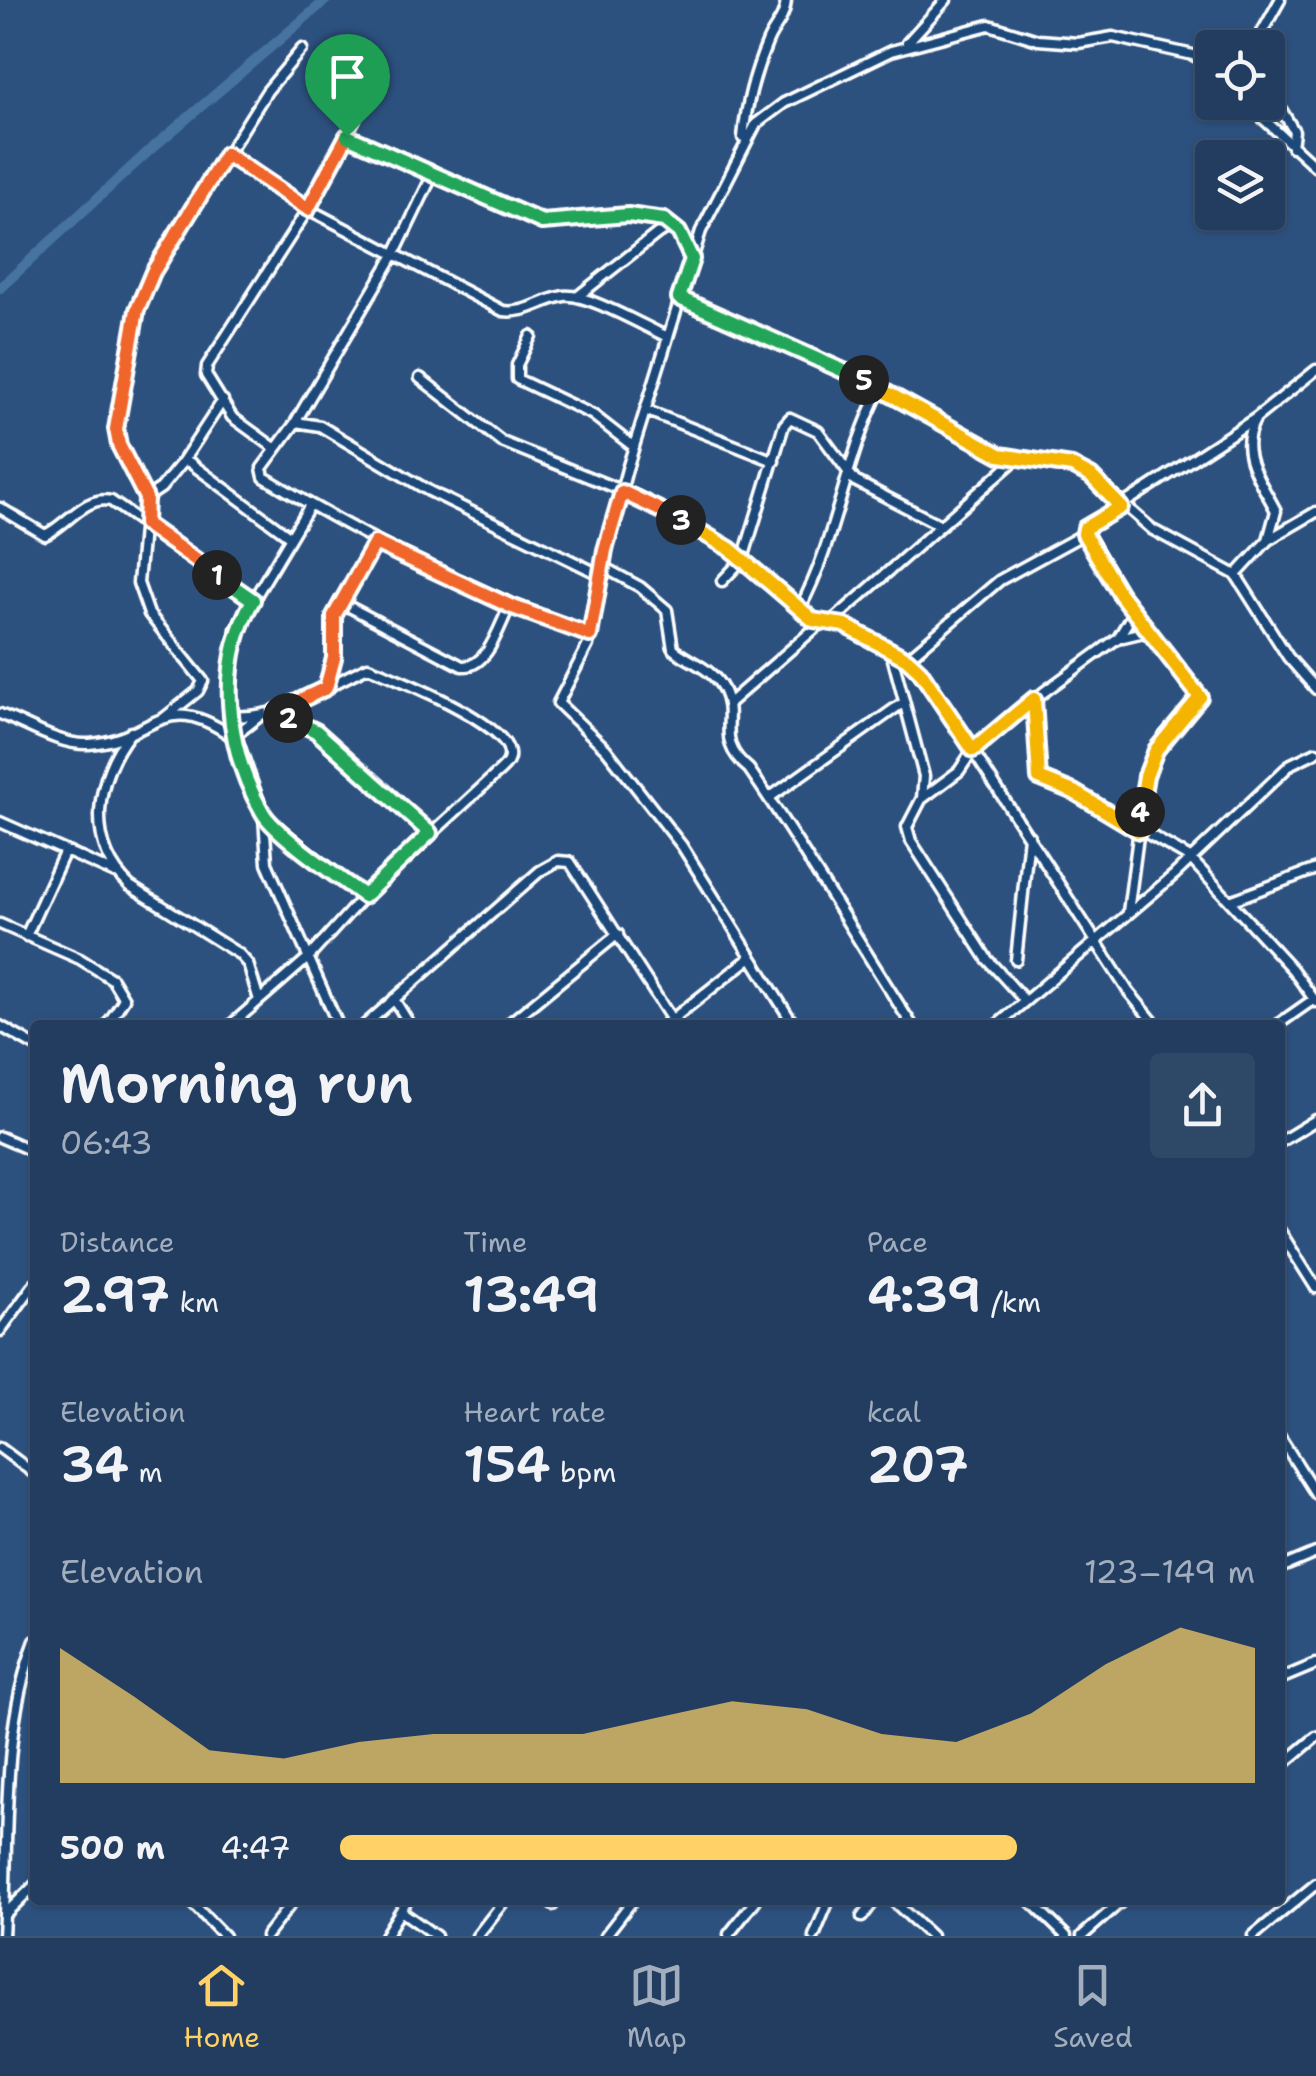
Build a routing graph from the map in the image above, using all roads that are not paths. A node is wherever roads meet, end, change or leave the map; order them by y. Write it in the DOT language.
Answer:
graph roads {
  1 [pos="786,0"];
  2 [pos="946,0"];
  3 [pos="1280,0"];
  4 [pos="1263,30"];
  5 [pos="904,46"];
  6 [pos="302,49"];
  7 [pos="1195,56"];
  8 [pos="1285,116"];
  9 [pos="356,119"];
  10 [pos="1264,120"];
  11 [pos="347,136"];
  12 [pos="742,142"];
  13 [pos="1292,147"];
  14 [pos="226,154"];
  15 [pos="1316,167"];
  16 [pos="434,172"];
  17 [pos="308,209"];
  18 [pos="674,226"];
  19 [pos="395,253"];
  20 [pos="692,259"];
  21 [pos="577,296"];
  22 [pos="679,298"];
  23 [pos="531,336"];
  24 [pos="668,337"];
  25 [pos="1316,370"];
  26 [pos="420,378"];
  27 [pos="880,390"];
  28 [pos="223,400"];
  29 [pos="646,410"];
  30 [pos="1256,418"];
  31 [pos="296,422"];
  32 [pos="634,446"];
  33 [pos="276,448"];
  34 [pos="1015,460"];
  35 [pos="183,461"];
  36 [pos="774,461"];
  37 [pos="846,469"];
  38 [pos="622,492"];
  39 [pos="146,498"];
  40 [pos="310,505"];
  41 [pos="1121,507"];
  42 [pos="0,508"];
  43 [pos="1316,512"];
  44 [pos="145,524"];
  45 [pos="938,524"];
  46 [pos="1084,534"];
  47 [pos="289,536"];
  48 [pos="1268,540"];
  49 [pos="375,543"];
  50 [pos="742,559"];
  51 [pos="604,572"];
  52 [pos="1236,576"];
  53 [pos="722,580"];
  54 [pos="253,600"];
  55 [pos="340,602"];
  56 [pos="510,606"];
  57 [pos="800,608"];
  58 [pos="1134,612"];
  59 [pos="826,623"];
  60 [pos="1148,631"];
  61 [pos="590,635"];
  62 [pos="1118,638"];
  63 [pos="890,648"];
  64 [pos="907,659"];
  65 [pos="326,688"];
  66 [pos="1316,689"];
  67 [pos="1034,699"];
  68 [pos="904,702"];
  69 [pos="728,704"];
  70 [pos="276,712"];
  71 [pos="0,714"];
  72 [pos="261,715"];
  73 [pos="229,716"];
  74 [pos="164,718"];
  75 [pos="132,732"];
  76 [pos="233,737"];
  77 [pos="973,750"];
  78 [pos="1316,752"];
  79 [pos="769,798"];
  80 [pos="922,798"];
  81 [pos="264,816"];
  82 [pos="0,822"];
  83 [pos="1139,831"];
  84 [pos="430,833"];
  85 [pos="1028,836"];
  86 [pos="64,851"];
  87 [pos="1190,858"];
  88 [pos="1316,869"];
  89 [pos="117,874"];
  90 [pos="364,896"];
  91 [pos="1230,901"];
  92 [pos="1128,912"];
  93 [pos="0,924"];
  94 [pos="618,934"];
  95 [pos="26,936"];
  96 [pos="1096,939"];
  97 [pos="308,958"];
  98 [pos="750,958"];
  99 [pos="1016,960"];
  100 [pos="394,999"];
  101 [pos="1315,999"];
  102 [pos="259,1000"];
  103 [pos="1025,1001"];
  104 [pos="110,1020"];
  105 [pos="237,1020"];
  106 [pos="336,1020"];
  107 [pos="370,1020"];
  108 [pos="407,1020"];
  109 [pos="514,1020"];
  110 [pos="668,1020"];
  111 [pos="672,1020"];
  112 [pos="791,1020"];
  113 [pos="909,1020"];
  114 [pos="1003,1020"];
  115 [pos="1153,1020"];
  116 [pos="1284,1020"];
  117 [pos="0,1026"];
  118 [pos="30,1043"];
  119 [pos="1316,1120"];
  120 [pos="0,1137"];
  121 [pos="1285,1139"];
  122 [pos="30,1150"];
  123 [pos="1285,1247"];
  124 [pos="1316,1288"];
  125 [pos="30,1290"];
  126 [pos="0,1331"];
  127 [pos="1285,1446"];
  128 [pos="0,1448"];
  129 [pos="1290,1454"];
  130 [pos="1285,1456"];
  131 [pos="30,1470"];
  132 [pos="1316,1494"];
  133 [pos="1316,1553"];
  134 [pos="1285,1566"];
  135 [pos="30,1651"];
  136 [pos="1312,1666"];
  137 [pos="1285,1677"];
  138 [pos="1316,1680"];
  139 [pos="1316,1736"];
  140 [pos="0,1750"];
  141 [pos="1285,1763"];
  142 [pos="7,1768"];
  143 [pos="1316,1884"];
  144 [pos="30,1890"];
  145 [pos="194,1905"];
  146 [pos="290,1905"];
  147 [pos="404,1905"];
  148 [pos="500,1905"];
  149 [pos="629,1905"];
  150 [pos="752,1905"];
  151 [pos="827,1905"];
  152 [pos="871,1905"];
  153 [pos="897,1905"];
  154 [pos="1033,1905"];
  155 [pos="1117,1905"];
  156 [pos="401,1910"];
  157 [pos="5,1914"];
  158 [pos="862,1917"];
  159 [pos="729,1934"];
  160 [pos="4,1936"];
  161 [pos="224,1936"];
  162 [pos="266,1936"];
  163 [pos="385,1936"];
  164 [pos="436,1936"];
  165 [pos="478,1936"];
  166 [pos="606,1936"];
  167 [pos="814,1936"];
  168 [pos="931,1936"];
  169 [pos="1066,1936"];
  170 [pos="1082,1936"];
  171 [pos="1254,1936"];
  1 -- 12 [label="street"];
  2 -- 5 [label="street"];
  3 -- 4 [label="street"];
  5 -- 7 [label="street"];
  5 -- 12 [label="street"];
  6 -- 14 [label="street"];
  8 -- 13 [label="street"];
  9 -- 11 [label="street"];
  10 -- 13 [label="street"];
  11 -- 16 [label="street"];
  11 -- 17 [label="street"];
  12 -- 20 [label="street"];
  13 -- 15 [label="street"];
  14 -- 17 [label="street"];
  14 -- 39 [label="street"];
  16 -- 18 [label="street"];
  16 -- 19 [label="street"];
  17 -- 19 [label="street"];
  17 -- 28 [label="street"];
  18 -- 20 [label="street"];
  18 -- 21 [label="street"];
  19 -- 21 [label="street"];
  19 -- 31 [label="street"];
  20 -- 22 [label="street"];
  21 -- 24 [label="street"];
  22 -- 24 [label="street"];
  22 -- 27 [label="street"];
  23 -- 32 [label="street"];
  24 -- 29 [label="street"];
  25 -- 30 [label="street"];
  26 -- 38 [label="street"];
  27 -- 34 [label="street"];
  27 -- 37 [label="street"];
  28 -- 33 [label="street"];
  28 -- 35 [label="street"];
  29 -- 32 [label="street"];
  29 -- 36 [label="street"];
  30 -- 41 [label="street"];
  30 -- 48 [label="street"];
  31 -- 33 [label="street"];
  31 -- 51 [label="street"];
  32 -- 38 [label="street"];
  33 -- 40 [label="street"];
  34 -- 41 [label="street"];
  34 -- 45 [label="street"];
  35 -- 39 [label="street"];
  35 -- 47 [label="street"];
  36 -- 37 [label="street"];
  36 -- 50 [label="street"];
  37 -- 45 [label="street"];
  37 -- 57 [label="street"];
  38 -- 50 [label="street"];
  38 -- 51 [label="street"];
  39 -- 44 [label="street"];
  40 -- 47 [label="street"];
  40 -- 49 [label="street"];
  41 -- 46 [label="street"];
  41 -- 52 [label="street"];
  42 -- 44 [label="street"];
  43 -- 48 [label="street"];
  44 -- 54 [label="street"];
  44 -- 74 [label="street"];
  45 -- 59 [label="street"];
  46 -- 58 [label="street"];
  46 -- 64 [label="street"];
  47 -- 54 [label="street"];
  48 -- 52 [label="street"];
  49 -- 55 [label="street"];
  49 -- 56 [label="street"];
  50 -- 53 [label="street"];
  50 -- 57 [label="street"];
  51 -- 61 [label="street"];
  51 -- 69 [label="street"];
  52 -- 66 [label="street"];
  54 -- 73 [label="street"];
  55 -- 56 [label="street"];
  55 -- 65 [label="street"];
  56 -- 61 [label="street"];
  57 -- 59 [label="street"];
  58 -- 60 [label="street"];
  58 -- 62 [label="street"];
  59 -- 63 [label="street"];
  59 -- 69 [label="street"];
  60 -- 62 [label="street"];
  60 -- 83 [label="street"];
  61 -- 98 [label="street"];
  62 -- 67 [label="street"];
  63 -- 64 [label="street"];
  63 -- 68 [label="street"];
  64 -- 77 [label="street"];
  65 -- 70 [label="street"];
  65 -- 84 [label="street"];
  67 -- 77 [label="street"];
  67 -- 83 [label="street"];
  68 -- 79 [label="street"];
  68 -- 80 [label="street"];
  69 -- 79 [label="street"];
  70 -- 72 [label="street"];
  70 -- 84 [label="street"];
  71 -- 75 [label="street"];
  72 -- 73 [label="street"];
  72 -- 76 [label="street"];
  73 -- 76 [label="street"];
  74 -- 75 [label="street"];
  74 -- 76 [label="street"];
  75 -- 89 [label="street"];
  76 -- 81 [label="street"];
  77 -- 80 [label="street"];
  77 -- 85 [label="street"];
  78 -- 87 [label="street"];
  79 -- 113 [label="street"];
  80 -- 103 [label="street"];
  81 -- 90 [label="street"];
  81 -- 97 [label="street"];
  82 -- 86 [label="street"];
  83 -- 87 [label="street"];
  83 -- 92 [label="street"];
  84 -- 90 [label="street"];
  85 -- 96 [label="street"];
  85 -- 99 [label="street"];
  86 -- 89 [label="street"];
  86 -- 95 [label="street"];
  87 -- 91 [label="street"];
  87 -- 92 [label="street"];
  88 -- 91 [label="street"];
  89 -- 102 [label="street"];
  90 -- 97 [label="street"];
  91 -- 101 [label="street"];
  92 -- 96 [label="street"];
  93 -- 95 [label="street"];
  94 -- 100 [label="street"];
  94 -- 109 [label="street"];
  94 -- 110 [label="street"];
  95 -- 104 [label="street"];
  96 -- 103 [label="street"];
  96 -- 115 [label="street"];
  97 -- 102 [label="street"];
  97 -- 106 [label="street"];
  98 -- 111 [label="street"];
  98 -- 112 [label="street"];
  100 -- 107 [label="street"];
  100 -- 108 [label="street"];
  101 -- 116 [label="street"];
  102 -- 105 [label="street"];
  103 -- 114 [label="street"];
  117 -- 118 [label="street"];
  119 -- 121 [label="street"];
  120 -- 122 [label="street"];
  123 -- 124 [label="street"];
  125 -- 126 [label="street"];
  127 -- 129 [label="street"];
  128 -- 131 [label="street"];
  129 -- 130 [label="street"];
  129 -- 132 [label="street"];
  133 -- 134 [label="street"];
  135 -- 142 [label="street"];
  136 -- 137 [label="street"];
  136 -- 138 [label="street"];
  139 -- 141 [label="street"];
  140 -- 142 [label="street"];
  142 -- 157 [label="street"];
  143 -- 171 [label="street"];
  144 -- 157 [label="street"];
  145 -- 161 [label="street"];
  146 -- 162 [label="street"];
  147 -- 156 [label="street"];
  148 -- 165 [label="street"];
  149 -- 166 [label="street"];
  150 -- 159 [label="street"];
  151 -- 167 [label="street"];
  152 -- 158 [label="street"];
  153 -- 168 [label="street"];
  154 -- 169 [label="street"];
  155 -- 170 [label="street"];
  156 -- 163 [label="street"];
  156 -- 164 [label="street"];
  157 -- 160 [label="street"];
}
